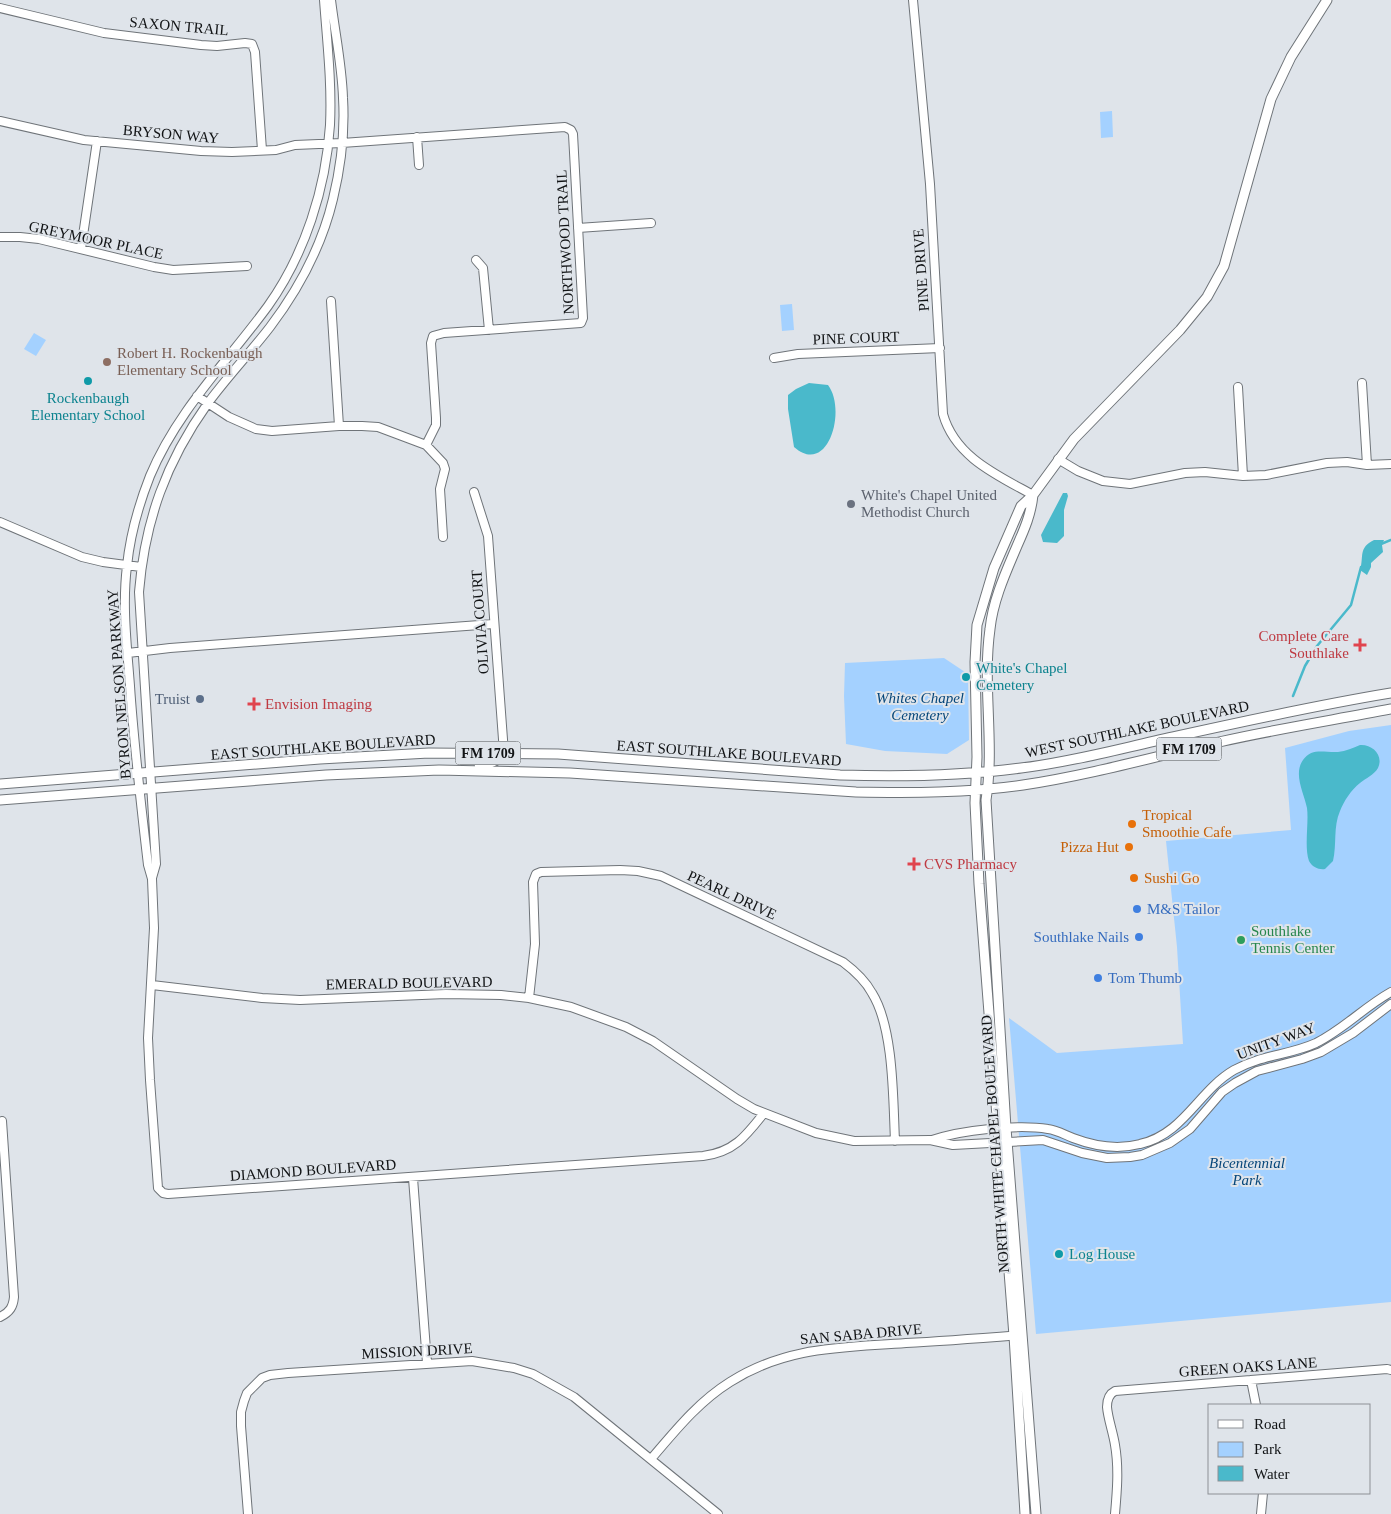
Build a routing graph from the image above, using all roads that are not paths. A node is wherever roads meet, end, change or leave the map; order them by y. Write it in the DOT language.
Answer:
graph roads {
  1 [pos="324,0"];
  2 [pos="331,0"];
  3 [pos="913,0"];
  4 [pos="1326,0"];
  5 [pos="0,10"];
  6 [pos="0,121"];
  7 [pos="417,137"];
  8 [pos="97,141"];
  9 [pos="328,142"];
  10 [pos="342,143"];
  11 [pos="262,150"];
  12 [pos="419,165"];
  13 [pos="651,223"];
  14 [pos="578,228"];
  15 [pos="0,237"];
  16 [pos="81,249"];
  17 [pos="476,260"];
  18 [pos="247,266"];
  19 [pos="331,301"];
  20 [pos="489,330"];
  21 [pos="940,348"];
  22 [pos="774,358"];
  23 [pos="1362,383"];
  24 [pos="1238,387"];
  25 [pos="197,396"];
  26 [pos="209,403"];
  27 [pos="339,426"];
  28 [pos="426,446"];
  29 [pos="1058,460"];
  30 [pos="1391,464"];
  31 [pos="1367,465"];
  32 [pos="150,476"];
  33 [pos="1243,476"];
  34 [pos="163,483"];
  35 [pos="474,492"];
  36 [pos="1033,495"];
  37 [pos="0,522"];
  38 [pos="443,537"];
  39 [pos="127,565"];
  40 [pos="141,567"];
  41 [pos="493,624"];
  42 [pos="142,651"];
  43 [pos="128,653"];
  44 [pos="1391,693"];
  45 [pos="1391,709"];
  46 [pos="504,753"];
  47 [pos="440,770"];
  48 [pos="787,771"];
  49 [pos="150,772"];
  50 [pos="989,772"];
  51 [pos="137,773"];
  52 [pos="977,773"];
  53 [pos="0,784"];
  54 [pos="151,788"];
  55 [pos="784,788"];
  56 [pos="140,789"];
  57 [pos="988,789"];
  58 [pos="976,790"];
  59 [pos="0,800"];
  60 [pos="152,878"];
  61 [pos="152,985"];
  62 [pos="1391,992"];
  63 [pos="529,998"];
  64 [pos="1391,1004"];
  65 [pos="764,1113"];
  66 [pos="2,1121"];
  67 [pos="1002,1129"];
  68 [pos="932,1140"];
  69 [pos="895,1141"];
  70 [pos="1003,1141"];
  71 [pos="1146,1142"];
  72 [pos="1149,1153"];
  73 [pos="2,1176"];
  74 [pos="413,1178"];
  75 [pos="0,1316"];
  76 [pos="1018,1336"];
  77 [pos="427,1363"];
  78 [pos="1391,1370"];
  79 [pos="1251,1380"];
  80 [pos="1256,1404"];
  81 [pos="651,1459"];
  82 [pos="1264,1494"];
  83 [pos="248,1514"];
  84 [pos="718,1514"];
  85 [pos="1025,1514"];
  86 [pos="1036,1514"];
  87 [pos="1115,1514"];
  88 [pos="1261,1514"];
  1 -- 9 [label="street, BYRON NELSON PARKWAY"];
  2 -- 10 [label="street, BYRON NELSON PARKWAY"];
  3 -- 21 [label="street, PINE DRIVE"];
  4 -- 29 [label="main road, NORTH WHITE CHAPEL BOULEVARD"];
  5 -- 11 [label="street, SAXON TRAIL"];
  6 -- 8 [label="street, BRYSON WAY"];
  7 -- 10 [label="street, NORTHWOOD TRAIL"];
  7 -- 12 [label="street"];
  7 -- 14 [label="street, NORTHWOOD TRAIL"];
  8 -- 11 [label="street, BRYSON WAY"];
  8 -- 16 [label="street"];
  9 -- 10 [label="street, BRYSON WAY"];
  9 -- 11 [label="street, BRYSON WAY"];
  9 -- 25 [label="street, BYRON NELSON PARKWAY"];
  10 -- 26 [label="street, BYRON NELSON PARKWAY"];
  13 -- 14 [label="street"];
  14 -- 20 [label="street, NORTHWOOD TRAIL"];
  15 -- 16 [label="street, GREYMOOR PLACE"];
  16 -- 18 [label="street, GREYMOOR PLACE"];
  17 -- 20 [label="street"];
  19 -- 27 [label="street"];
  20 -- 28 [label="street, NORTHWOOD TRAIL"];
  21 -- 22 [label="street, PINE COURT"];
  21 -- 36 [label="street, PINE DRIVE"];
  23 -- 31 [label="street"];
  24 -- 33 [label="street"];
  25 -- 26 [label="street"];
  25 -- 32 [label="street, BYRON NELSON PARKWAY"];
  26 -- 27 [label="street"];
  26 -- 34 [label="street, BYRON NELSON PARKWAY"];
  27 -- 28 [label="street"];
  28 -- 38 [label="street"];
  29 -- 33 [label="street"];
  29 -- 36 [label="main road, NORTH WHITE CHAPEL BOULEVARD"];
  30 -- 31 [label="street"];
  31 -- 33 [label="street"];
  32 -- 34 [label="street"];
  32 -- 39 [label="street, BYRON NELSON PARKWAY"];
  34 -- 40 [label="street, BYRON NELSON PARKWAY"];
  35 -- 41 [label="street, OLIVIA COURT"];
  36 -- 50 [label="main road, NORTH WHITE CHAPEL BOULEVARD"];
  36 -- 52 [label="main road, NORTH WHITE CHAPEL BOULEVARD"];
  37 -- 39 [label="street"];
  39 -- 40 [label="street"];
  39 -- 43 [label="street, BYRON NELSON PARKWAY"];
  40 -- 42 [label="street, BYRON NELSON PARKWAY"];
  41 -- 42 [label="street"];
  41 -- 46 [label="street, OLIVIA COURT"];
  42 -- 43 [label="street"];
  42 -- 49 [label="street, BYRON NELSON PARKWAY"];
  43 -- 51 [label="street, BYRON NELSON PARKWAY"];
  44 -- 50 [label="main road, WEST SOUTHLAKE BOULEVARD / FM 1709"];
  45 -- 57 [label="main road, WEST SOUTHLAKE BOULEVARD / FM 1709"];
  46 -- 47 [label="main road"];
  46 -- 48 [label="main road, EAST SOUTHLAKE BOULEVARD / FM 1709"];
  46 -- 49 [label="main road, EAST SOUTHLAKE BOULEVARD / FM 1709"];
  47 -- 54 [label="main road, EAST SOUTHLAKE BOULEVARD / FM 1709"];
  47 -- 55 [label="main road, EAST SOUTHLAKE BOULEVARD / FM 1709"];
  48 -- 52 [label="main road, EAST SOUTHLAKE BOULEVARD / FM 1709"];
  48 -- 55 [label="main road"];
  49 -- 51 [label="main road, EAST SOUTHLAKE BOULEVARD / FM 1709"];
  49 -- 54 [label="street, BYRON NELSON PARKWAY"];
  50 -- 52 [label="main road, WEST SOUTHLAKE BOULEVARD / FM 1709"];
  50 -- 57 [label="main road, NORTH WHITE CHAPEL BOULEVARD"];
  51 -- 53 [label="main road, EAST SOUTHLAKE BOULEVARD / FM 1709"];
  51 -- 56 [label="street, BYRON NELSON PARKWAY"];
  52 -- 58 [label="main road, NORTH WHITE CHAPEL BOULEVARD"];
  54 -- 56 [label="main road, EAST SOUTHLAKE BOULEVARD / FM 1709"];
  54 -- 60 [label="street, DIAMOND BOULEVARD"];
  55 -- 58 [label="main road, EAST SOUTHLAKE BOULEVARD / FM 1709"];
  56 -- 59 [label="main road, EAST SOUTHLAKE BOULEVARD / FM 1709"];
  56 -- 60 [label="street, DIAMOND BOULEVARD"];
  57 -- 58 [label="main road, WEST SOUTHLAKE BOULEVARD / FM 1709"];
  57 -- 67 [label="main road, NORTH WHITE CHAPEL BOULEVARD"];
  58 -- 67 [label="main road, NORTH WHITE CHAPEL BOULEVARD"];
  60 -- 61 [label="street, DIAMOND BOULEVARD"];
  61 -- 63 [label="street, EMERALD BOULEVARD"];
  61 -- 74 [label="street, DIAMOND BOULEVARD"];
  62 -- 71 [label="street, UNITY WAY"];
  63 -- 65 [label="street, EMERALD BOULEVARD"];
  63 -- 69 [label="street, PEARL DRIVE"];
  64 -- 72 [label="street, UNITY WAY"];
  65 -- 69 [label="street, EMERALD BOULEVARD"];
  65 -- 74 [label="street, DIAMOND BOULEVARD"];
  66 -- 73 [label="street"];
  67 -- 68 [label="street, EMERALD BOULEVARD"];
  67 -- 70 [label="main road, NORTH WHITE CHAPEL BOULEVARD"];
  67 -- 71 [label="street, UNITY WAY"];
  68 -- 69 [label="street, EMERALD BOULEVARD"];
  68 -- 70 [label="street, EMERALD BOULEVARD"];
  70 -- 72 [label="street, UNITY WAY"];
  70 -- 76 [label="main road, NORTH WHITE CHAPEL BOULEVARD"];
  71 -- 72 [label="street"];
  73 -- 75 [label="street"];
  74 -- 77 [label="street"];
  76 -- 81 [label="street, SAN SABA DRIVE"];
  76 -- 85 [label="main road, NORTH WHITE CHAPEL BOULEVARD"];
  76 -- 86 [label="main road, NORTH WHITE CHAPEL BOULEVARD"];
  77 -- 81 [label="street, MISSION DRIVE"];
  77 -- 83 [label="street, MISSION DRIVE"];
  78 -- 79 [label="street, GREEN OAKS LANE"];
  79 -- 80 [label="street"];
  79 -- 87 [label="street, GREEN OAKS LANE"];
  81 -- 84 [label="street, MISSION DRIVE"];
  82 -- 88 [label="street"];
}
